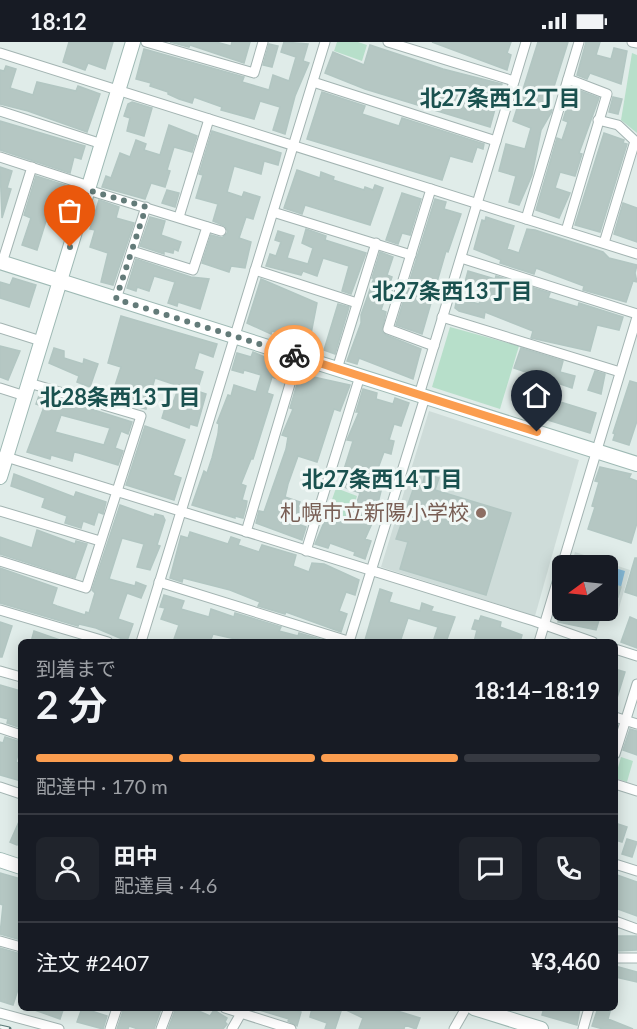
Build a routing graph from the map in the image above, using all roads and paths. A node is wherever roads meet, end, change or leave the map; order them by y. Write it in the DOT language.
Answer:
graph roads {
  1 [pos="133,42"];
  2 [pos="146,42"];
  3 [pos="263,42"];
  4 [pos="325,42"];
  5 [pos="388,42"];
  6 [pos="526,42"];
  7 [pos="579,42"];
  8 [pos="632,42"];
  9 [pos="637,44"];
  10 [pos="0,53"];
  11 [pos="568,80"];
  12 [pos="514,81"];
  13 [pos="313,82"];
  14 [pos="119,90"];
  15 [pos="0,111"];
  16 [pos="209,118"];
  17 [pos="598,120"];
  18 [pos="496,141"];
  19 [pos="102,144"];
  20 [pos="293,145"];
  21 [pos="0,157"];
  22 [pos="32,167"];
  23 [pos="88,188"];
  24 [pos="431,189"];
  25 [pos="478,204"];
  26 [pos="146,207"];
  27 [pos="273,212"];
  28 [pos="179,217"];
  29 [pos="525,219"];
  30 [pos="207,227"];
  31 [pos="221,231"];
  32 [pos="566,231"];
  33 [pos="376,243"];
  34 [pos="604,243"];
  35 [pos="132,251"];
  36 [pos="637,254"];
  37 [pos="411,255"];
  38 [pos="461,258"];
  39 [pos="1,263"];
  40 [pos="255,270"];
  41 [pos="60,281"];
  42 [pos="116,299"];
  43 [pos="357,303"];
  44 [pos="637,315"];
  45 [pos="442,317"];
  46 [pos="0,328"];
  47 [pos="234,336"];
  48 [pos="41,341"];
  49 [pos="633,345"];
  50 [pos="434,346"];
  51 [pos="298,357"];
  52 [pos="337,369"];
  53 [pos="620,372"];
  54 [pos="360,376"];
  55 [pos="0,388"];
  56 [pos="27,389"];
  57 [pos="422,396"];
  58 [pos="596,451"];
  59 [pos="3,456"];
  60 [pos="637,464"];
  61 [pos="0,477"];
  62 [pos="117,491"];
  63 [pos="0,511"];
  64 [pos="181,512"];
  65 [pos="246,532"];
  66 [pos="100,541"];
  67 [pos="306,551"];
  68 [pos="0,561"];
  69 [pos="371,571"];
  70 [pos="159,582"];
  71 [pos="0,610"];
  72 [pos="544,626"];
  73 [pos="98,639"];
  74 [pos="142,639"];
  75 [pos="340,639"];
  76 [pos="351,639"];
  77 [pos="540,639"];
  78 [pos="584,639"];
  79 [pos="618,650"];
  80 [pos="637,656"];
  81 [pos="0,671"];
  82 [pos="18,676"];
  83 [pos="637,684"];
  84 [pos="618,718"];
  85 [pos="626,720"];
  86 [pos="637,724"];
  87 [pos="0,728"];
  88 [pos="18,734"];
  89 [pos="618,745"];
  90 [pos="618,785"];
  91 [pos="0,787"];
  92 [pos="637,791"];
  93 [pos="18,793"];
  94 [pos="0,860"];
  95 [pos="618,865"];
  96 [pos="18,866"];
  97 [pos="637,871"];
  98 [pos="618,922"];
  99 [pos="637,929"];
  100 [pos="0,941"];
  101 [pos="18,946"];
  102 [pos="637,957"];
  103 [pos="618,958"];
  104 [pos="20,1011"];
  105 [pos="116,1011"];
  106 [pos="168,1011"];
  107 [pos="242,1011"];
  108 [pos="246,1011"];
  109 [pos="464,1011"];
  110 [pos="484,1011"];
  111 [pos="588,1011"];
  112 [pos="0,1013"];
  113 [pos="18,1018"];
  114 [pos="59,1029"];
  115 [pos="110,1029"];
  116 [pos="161,1029"];
  117 [pos="232,1029"];
  118 [pos="291,1029"];
  119 [pos="454,1029"];
  120 [pos="541,1029"];
  121 [pos="583,1029"];
  1 -- 14 [label="street"];
  2 -- 3 [label="street"];
  4 -- 13 [label="street"];
  5 -- 12 [label="street"];
  6 -- 12 [label="street"];
  7 -- 11 [label="street"];
  8 -- 9 [label="street"];
  10 -- 14 [label="street"];
  11 -- 17 [label="street"];
  11 -- 29 [label="street"];
  12 -- 18 [label="street"];
  13 -- 18 [label="street"];
  13 -- 20 [label="street"];
  14 -- 16 [label="street"];
  14 -- 19 [label="street"];
  15 -- 19 [label="street"];
  16 -- 20 [label="street"];
  16 -- 28 [label="street"];
  17 -- 32 [label="street"];
  17 -- 34 [label="street"];
  18 -- 25 [label="street"];
  19 -- 23 [label="street"];
  20 -- 24 [label="street"];
  20 -- 27 [label="street"];
  21 -- 22 [label="street"];
  22 -- 23 [label="street"];
  22 -- 39 [label="street"];
  23 -- 26 [label="street"];
  23 -- 41 [label="street"];
  24 -- 25 [label="street"];
  24 -- 37 [label="street"];
  25 -- 29 [label="street"];
  25 -- 38 [label="street"];
  26 -- 28 [label="street"];
  26 -- 35 [label="street"];
  27 -- 33 [label="street"];
  27 -- 40 [label="street"];
  28 -- 30 [label="street"];
  29 -- 32 [label="street"];
  30 -- 31 [label="street"];
  30 -- 35 [label="street"];
  32 -- 34 [label="street"];
  33 -- 37 [label="street"];
  33 -- 43 [label="street"];
  34 -- 36 [label="street"];
  35 -- 42 [label="street"];
  37 -- 50 [label="street"];
  38 -- 44 [label="street"];
  38 -- 45 [label="street"];
  39 -- 41 [label="street"];
  40 -- 43 [label="street"];
  40 -- 47 [label="street"];
  41 -- 42 [label="street"];
  41 -- 48 [label="street"];
  42 -- 47 [label="street"];
  43 -- 52 [label="street"];
  44 -- 49 [label="street"];
  45 -- 50 [label="street"];
  45 -- 53 [label="street"];
  46 -- 48 [label="street"];
  47 -- 51 [label="street"];
  47 -- 64 [label="street"];
  48 -- 56 [label="street"];
  49 -- 53 [label="street"];
  50 -- 57 [label="street"];
  51 -- 52 [label="street"];
  51 -- 65 [label="street"];
  52 -- 54 [label="street"];
  53 -- 58 [label="street"];
  54 -- 57 [label="street"];
  54 -- 67 [label="street"];
  55 -- 56 [label="street"];
  56 -- 59 [label="street"];
  56 -- 62 [label="street"];
  57 -- 58 [label="street"];
  57 -- 69 [label="street"];
  58 -- 60 [label="street"];
  58 -- 72 [label="street"];
  59 -- 61 [label="street"];
  59 -- 62 [label="street"];
  62 -- 64 [label="street"];
  62 -- 66 [label="street"];
  63 -- 66 [label="street"];
  64 -- 65 [label="street"];
  64 -- 70 [label="street"];
  65 -- 67 [label="street"];
  66 -- 68 [label="street"];
  67 -- 69 [label="street"];
  69 -- 72 [label="street"];
  69 -- 76 [label="street"];
  70 -- 74 [label="street"];
  70 -- 75 [label="street"];
  71 -- 73 [label="street"];
  72 -- 77 [label="street"];
  72 -- 78 [label="street"];
  79 -- 80 [label="street"];
  81 -- 82 [label="street"];
  83 -- 85 [label="street"];
  84 -- 85 [label="street"];
  85 -- 86 [label="street"];
  85 -- 89 [label="street"];
  87 -- 88 [label="street"];
  90 -- 92 [label="street"];
  91 -- 93 [label="street"];
  94 -- 96 [label="street"];
  95 -- 97 [label="street"];
  98 -- 99 [label="street"];
  100 -- 101 [label="street"];
  102 -- 103 [label="street"];
  104 -- 113 [label="street"];
  105 -- 115 [label="street"];
  106 -- 116 [label="street"];
  107 -- 117 [label="street"];
  108 -- 118 [label="street"];
  109 -- 119 [label="street"];
  110 -- 120 [label="street"];
  111 -- 121 [label="street"];
  112 -- 113 [label="street"];
  113 -- 114 [label="street"];
}
